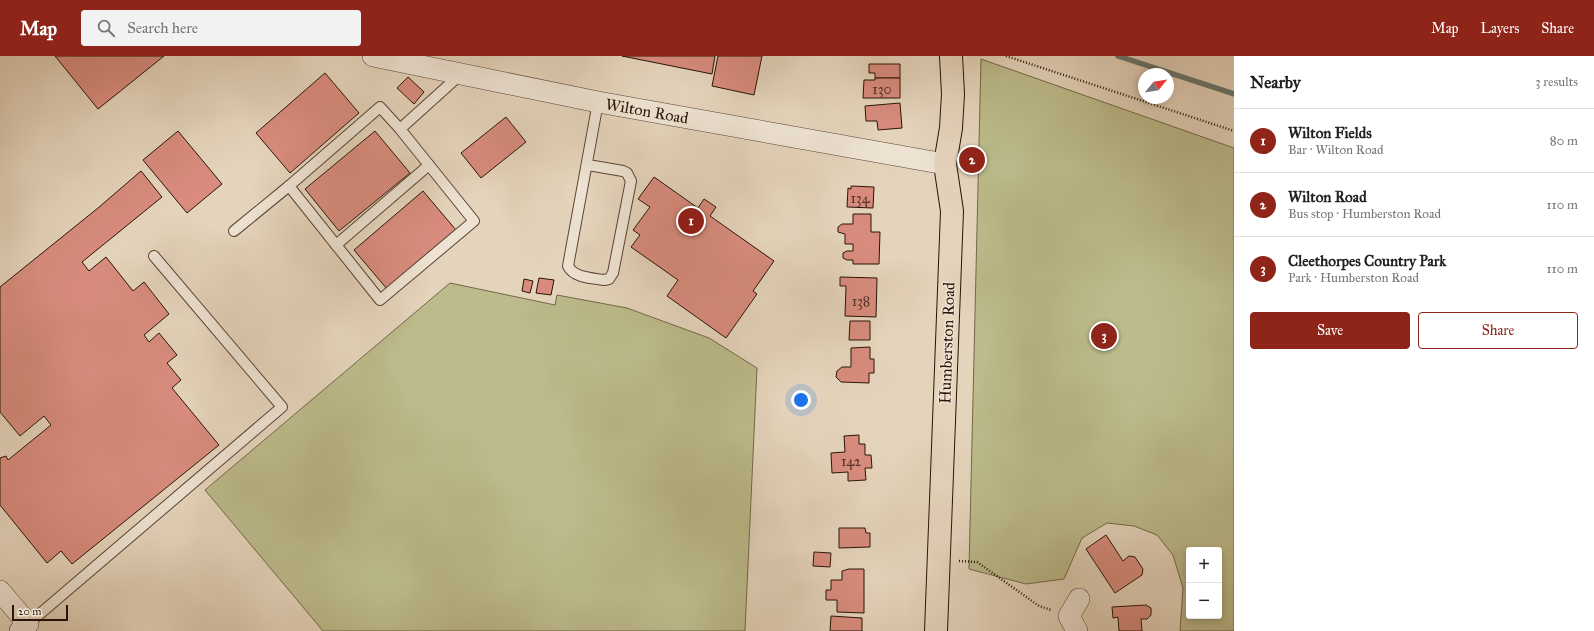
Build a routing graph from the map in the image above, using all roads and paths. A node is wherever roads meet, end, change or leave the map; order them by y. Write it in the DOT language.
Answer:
graph roads {
  1 [pos="373,56"];
  2 [pos="951,56"];
  3 [pos="1006,56"];
  4 [pos="461,74"];
  5 [pos="598,102"];
  6 [pos="400,130"];
  7 [pos="1234,131"];
  8 [pos="945,164"];
  9 [pos="429,165"];
  10 [pos="588,165"];
  11 [pos="289,186"];
  12 [pos="234,231"];
  13 [pos="336,245"];
  14 [pos="154,256"];
  15 [pos="955,561"];
  16 [pos="0,591"];
  17 [pos="1075,615"];
  18 [pos="24,628"];
  19 [pos="936,631"];
  1 -- 4 [label="street, Wilton Road"];
  2 -- 8 [label="main road, Humberston Road"];
  3 -- 7 [label="path"];
  4 -- 5 [label="street, Wilton Road"];
  4 -- 6 [label="lane"];
  5 -- 8 [label="street, Wilton Road"];
  5 -- 10 [label="lane"];
  6 -- 9 [label="lane"];
  6 -- 11 [label="lane"];
  8 -- 19 [label="main road, Humberston Road"];
  9 -- 13 [label="lane"];
  9 -- 13 [label="lane"];
  10 -- 10 [label="lane"];
  11 -- 12 [label="lane"];
  11 -- 13 [label="lane"];
  14 -- 18 [label="lane"];
  15 -- 17 [label="path"];
  16 -- 18 [label="street"];
}
